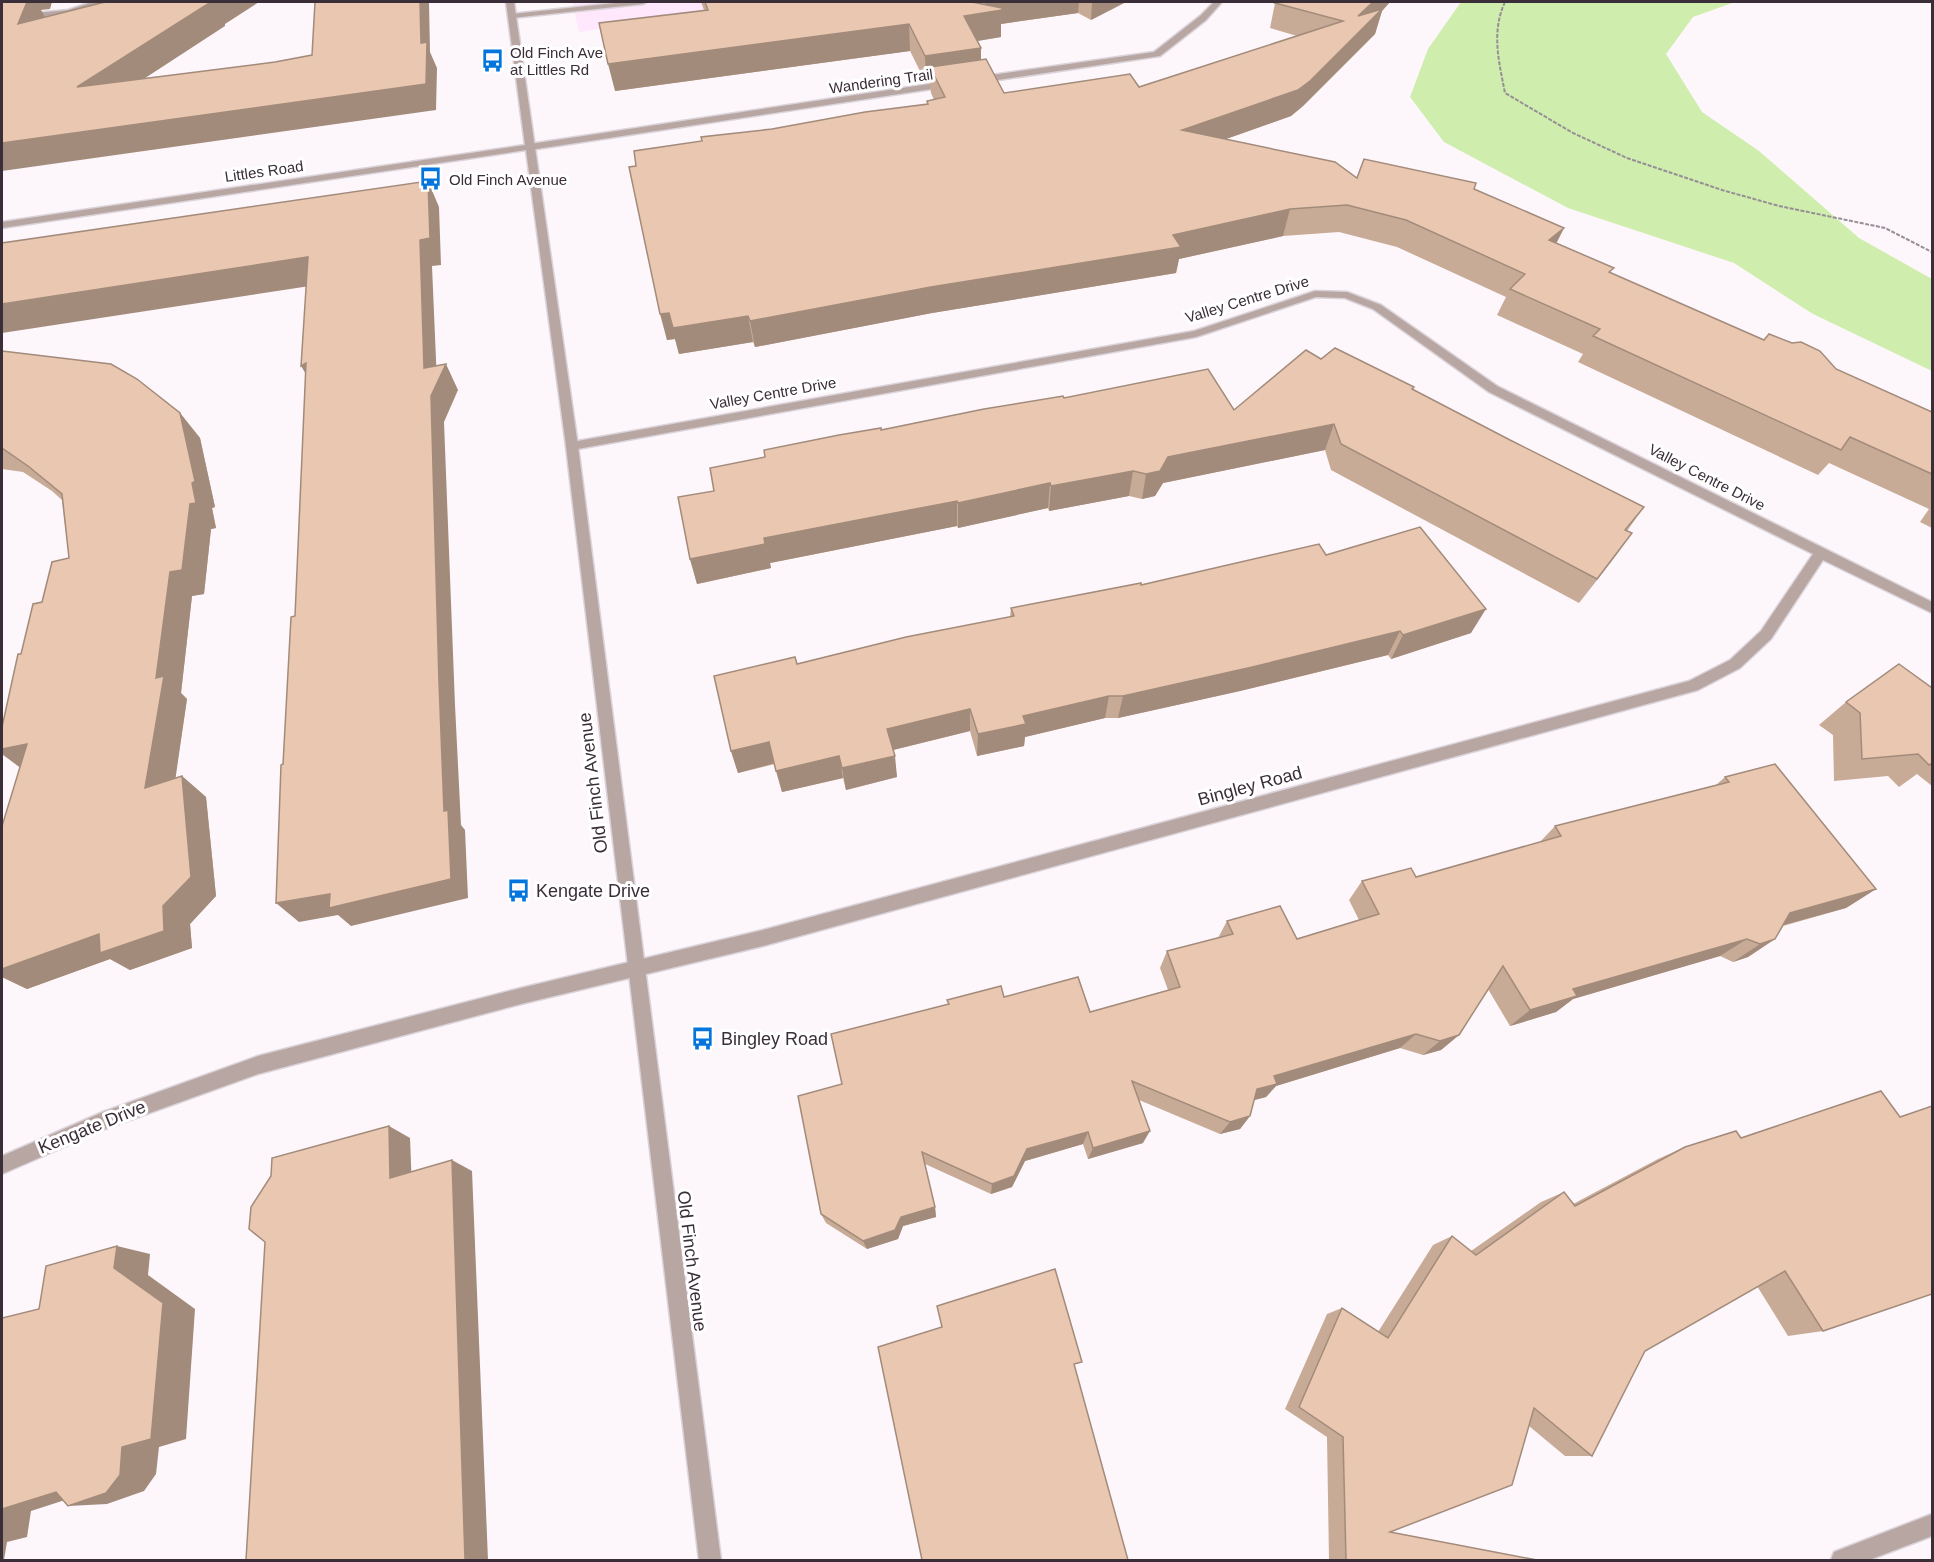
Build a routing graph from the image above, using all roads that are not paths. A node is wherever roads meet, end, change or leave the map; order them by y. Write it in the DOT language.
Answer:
graph roads {
  1 [pos="99,2"];
  2 [pos="510,2"];
  3 [pos="643,2"];
  4 [pos="1218,2"];
  5 [pos="621,3"];
  6 [pos="512,16"];
  7 [pos="2,19"];
  8 [pos="969,81"];
  9 [pos="958,83"];
  10 [pos="530,147"];
  11 [pos="2,225"];
  12 [pos="572,446"];
  13 [pos="1821,553"];
  14 [pos="1932,608"];
  15 [pos="635,969"];
  16 [pos="2,1165"];
  17 [pos="1932,1525"];
  18 [pos="710,1560"];
  19 [pos="1842,1560"];
  1 -- 7 [label="street"];
  2 -- 6 [label="street, Old Finch Avenue"];
  3 -- 5 [label="street"];
  4 -- 8 [label="street"];
  5 -- 6 [label="street"];
  6 -- 10 [label="street, Old Finch Avenue"];
  9 -- 10 [label="street, Wandering Trail"];
  10 -- 11 [label="street, Littles Road"];
  10 -- 12 [label="street, Old Finch Avenue"];
  12 -- 13 [label="street, Valley Centre Drive"];
  12 -- 15 [label="street, Old Finch Avenue"];
  13 -- 14 [label="street, Valley Centre Drive"];
  13 -- 15 [label="street, Bingley Road"];
  15 -- 16 [label="street, Kengate Drive"];
  15 -- 18 [label="street, Old Finch Avenue"];
  17 -- 19 [label="street"];
}
